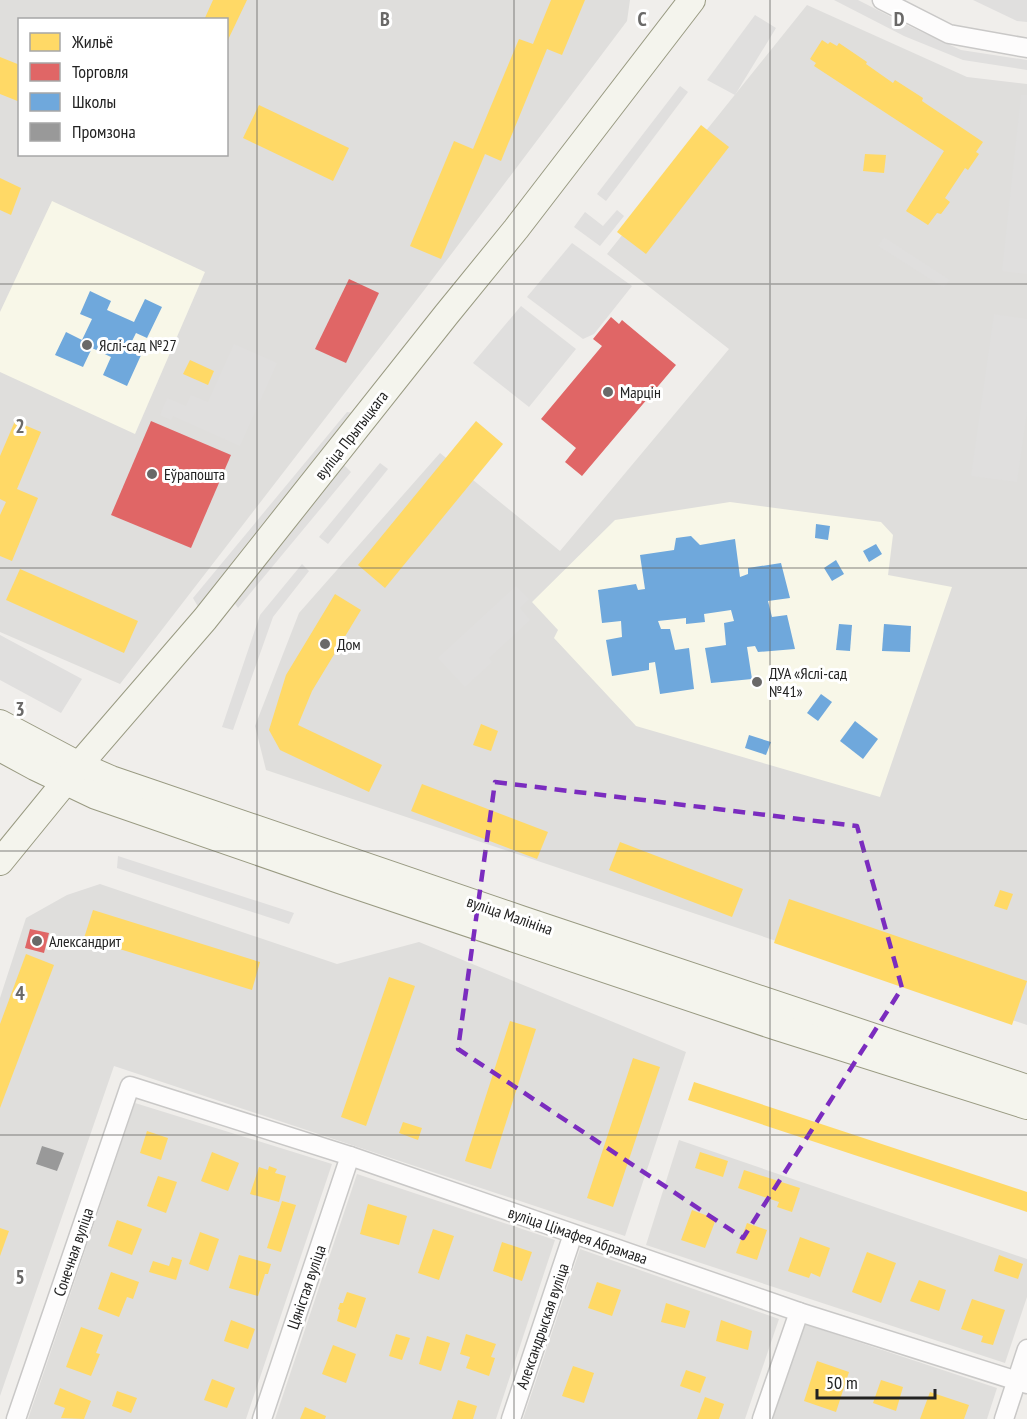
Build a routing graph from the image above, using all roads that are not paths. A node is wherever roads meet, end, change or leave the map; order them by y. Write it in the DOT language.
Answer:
graph roads {
  1 [pos="692,0"];
  2 [pos="882,0"];
  3 [pos="1027,48"];
  4 [pos="0,723"];
  5 [pos="0,748"];
  6 [pos="73,774"];
  7 [pos="0,862"];
  8 [pos="130,1086"];
  9 [pos="1027,1088"];
  10 [pos="1027,1106"];
  11 [pos="350,1156"];
  12 [pos="573,1234"];
  13 [pos="799,1312"];
  14 [pos="1027,1349"];
  15 [pos="1022,1382"];
  16 [pos="16,1419"];
  17 [pos="262,1419"];
  18 [pos="511,1419"];
  19 [pos="762,1419"];
  20 [pos="1004,1419"];
  1 -- 6 [label="main road, вуліца Прытыцкага"];
  2 -- 3 [label="street"];
  4 -- 6 [label="main road, вуліца Малініна"];
  5 -- 6 [label="main road, вуліца Малініна"];
  6 -- 7 [label="main road, вуліца Прытыцкага"];
  6 -- 9 [label="main road, вуліца Малініна"];
  6 -- 10 [label="main road, вуліца Малініна"];
  8 -- 11 [label="street, вуліца Цімафея Абрамава"];
  8 -- 16 [label="street, Сонечная вуліца"];
  11 -- 12 [label="street, вуліца Цімафея Абрамава"];
  11 -- 17 [label="street, Цяністая вуліца"];
  12 -- 13 [label="street, вуліца Цімафея Абрамава"];
  12 -- 18 [label="street, Александрыская вуліца"];
  13 -- 15 [label="street, вуліца Цімафея Абрамава"];
  13 -- 19 [label="street"];
  14 -- 15 [label="street"];
  15 -- 20 [label="street"];
}
